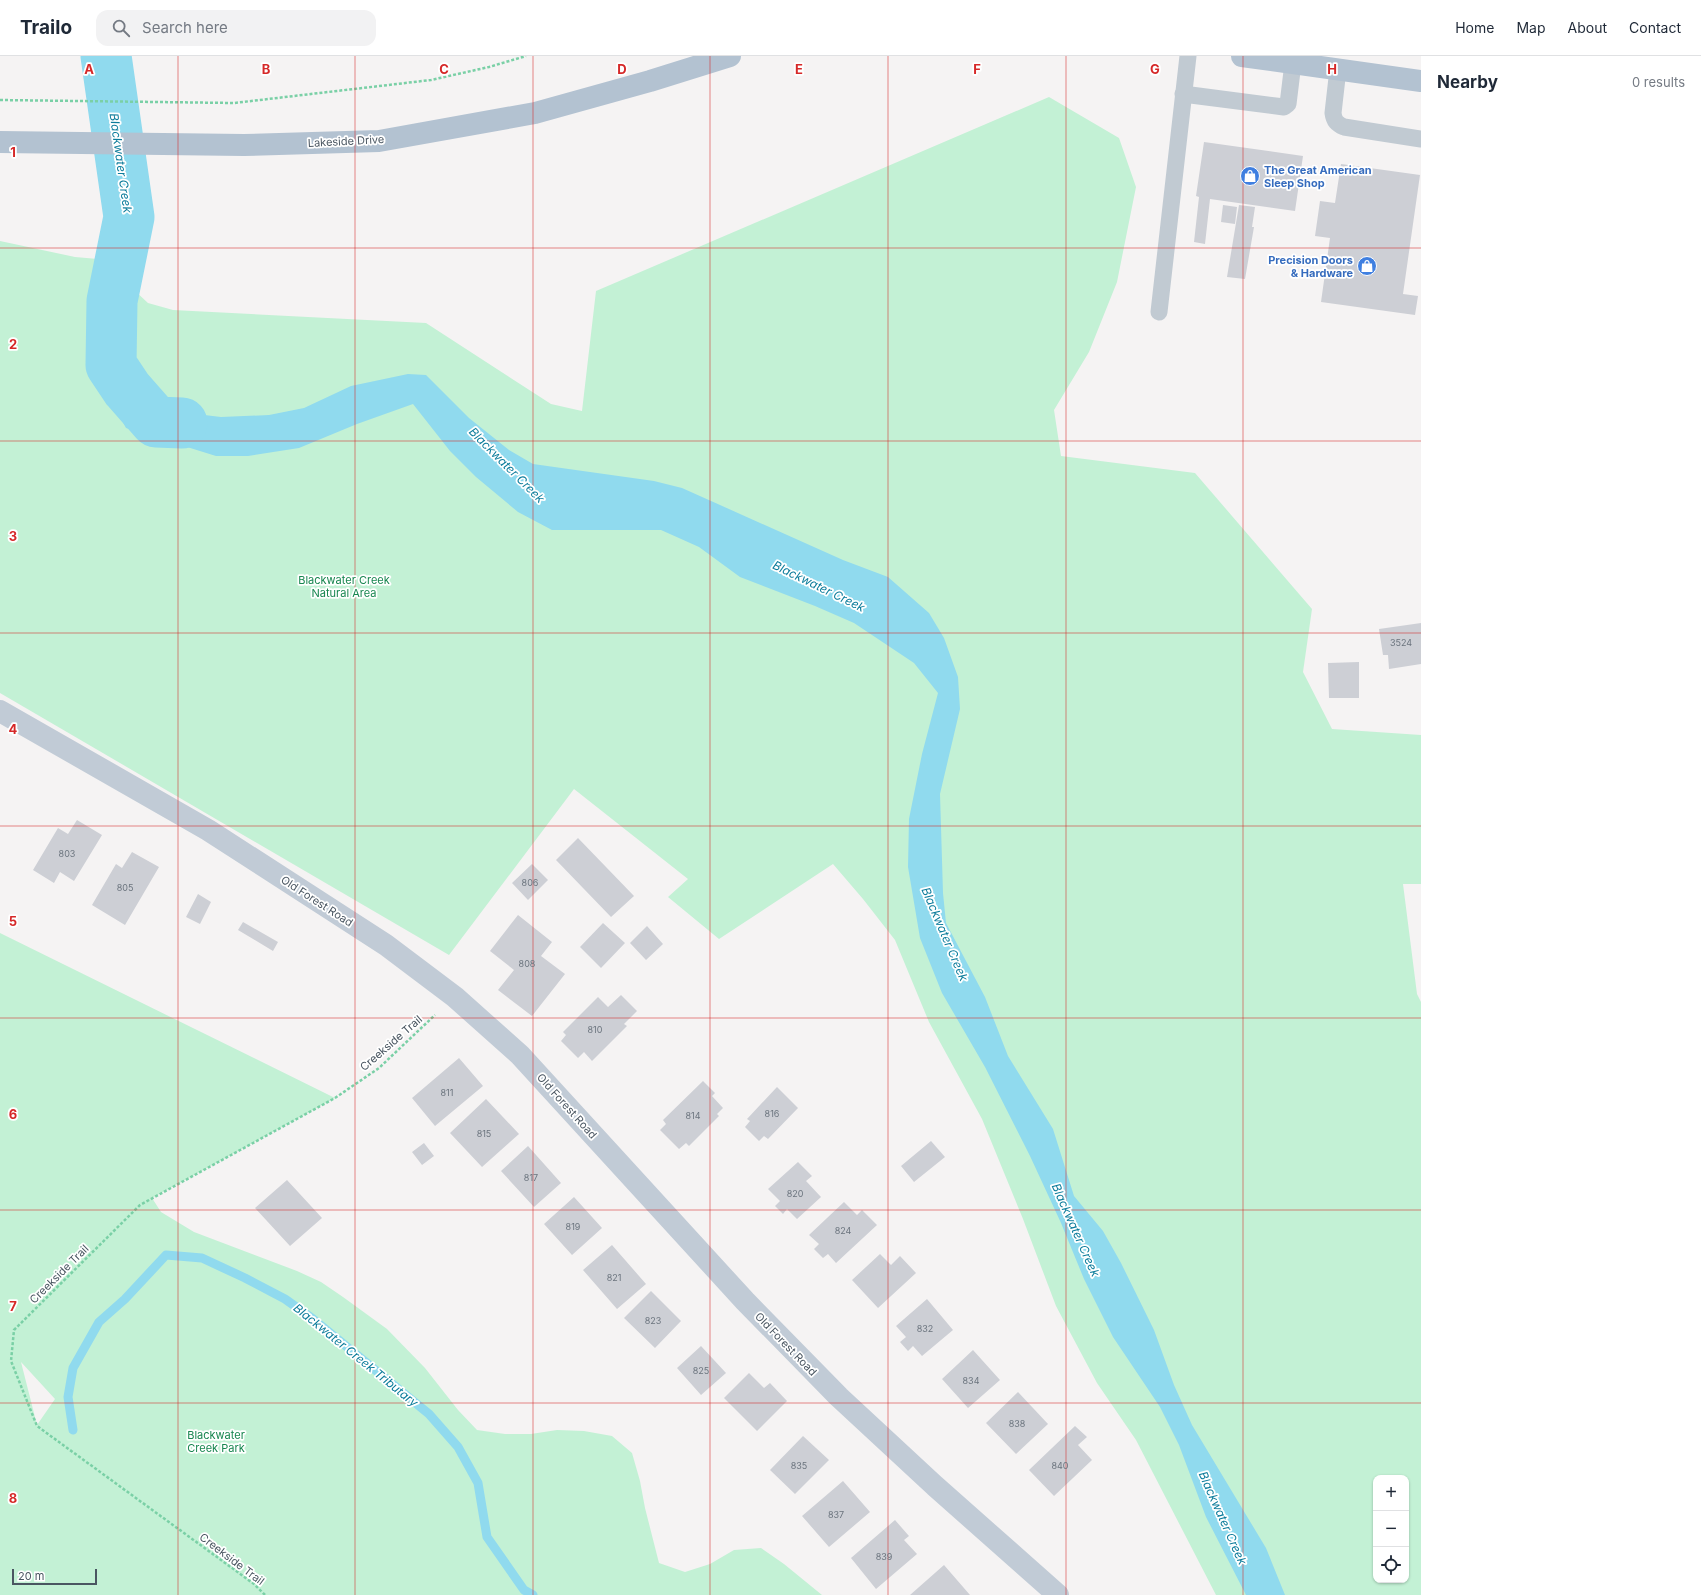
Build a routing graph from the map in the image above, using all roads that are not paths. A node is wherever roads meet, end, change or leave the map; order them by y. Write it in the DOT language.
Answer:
graph roads {
  1 [pos="730,56"];
  2 [pos="1188,56"];
  3 [pos="1242,56"];
  4 [pos="1293,63"];
  5 [pos="1338,69"];
  6 [pos="1421,81"];
  7 [pos="1184,94"];
  8 [pos="1421,139"];
  9 [pos="0,142"];
  10 [pos="1159,312"];
  11 [pos="0,711"];
  12 [pos="1058,1595"];
  1 -- 9 [label="main road, Lakeside Drive"];
  2 -- 7 [label="lane"];
  3 -- 4 [label="main road"];
  4 -- 5 [label="main road"];
  4 -- 7 [label="lane"];
  5 -- 6 [label="main road"];
  5 -- 8 [label="lane"];
  7 -- 10 [label="lane"];
  11 -- 12 [label="main road, Old Forest Road"];
}
